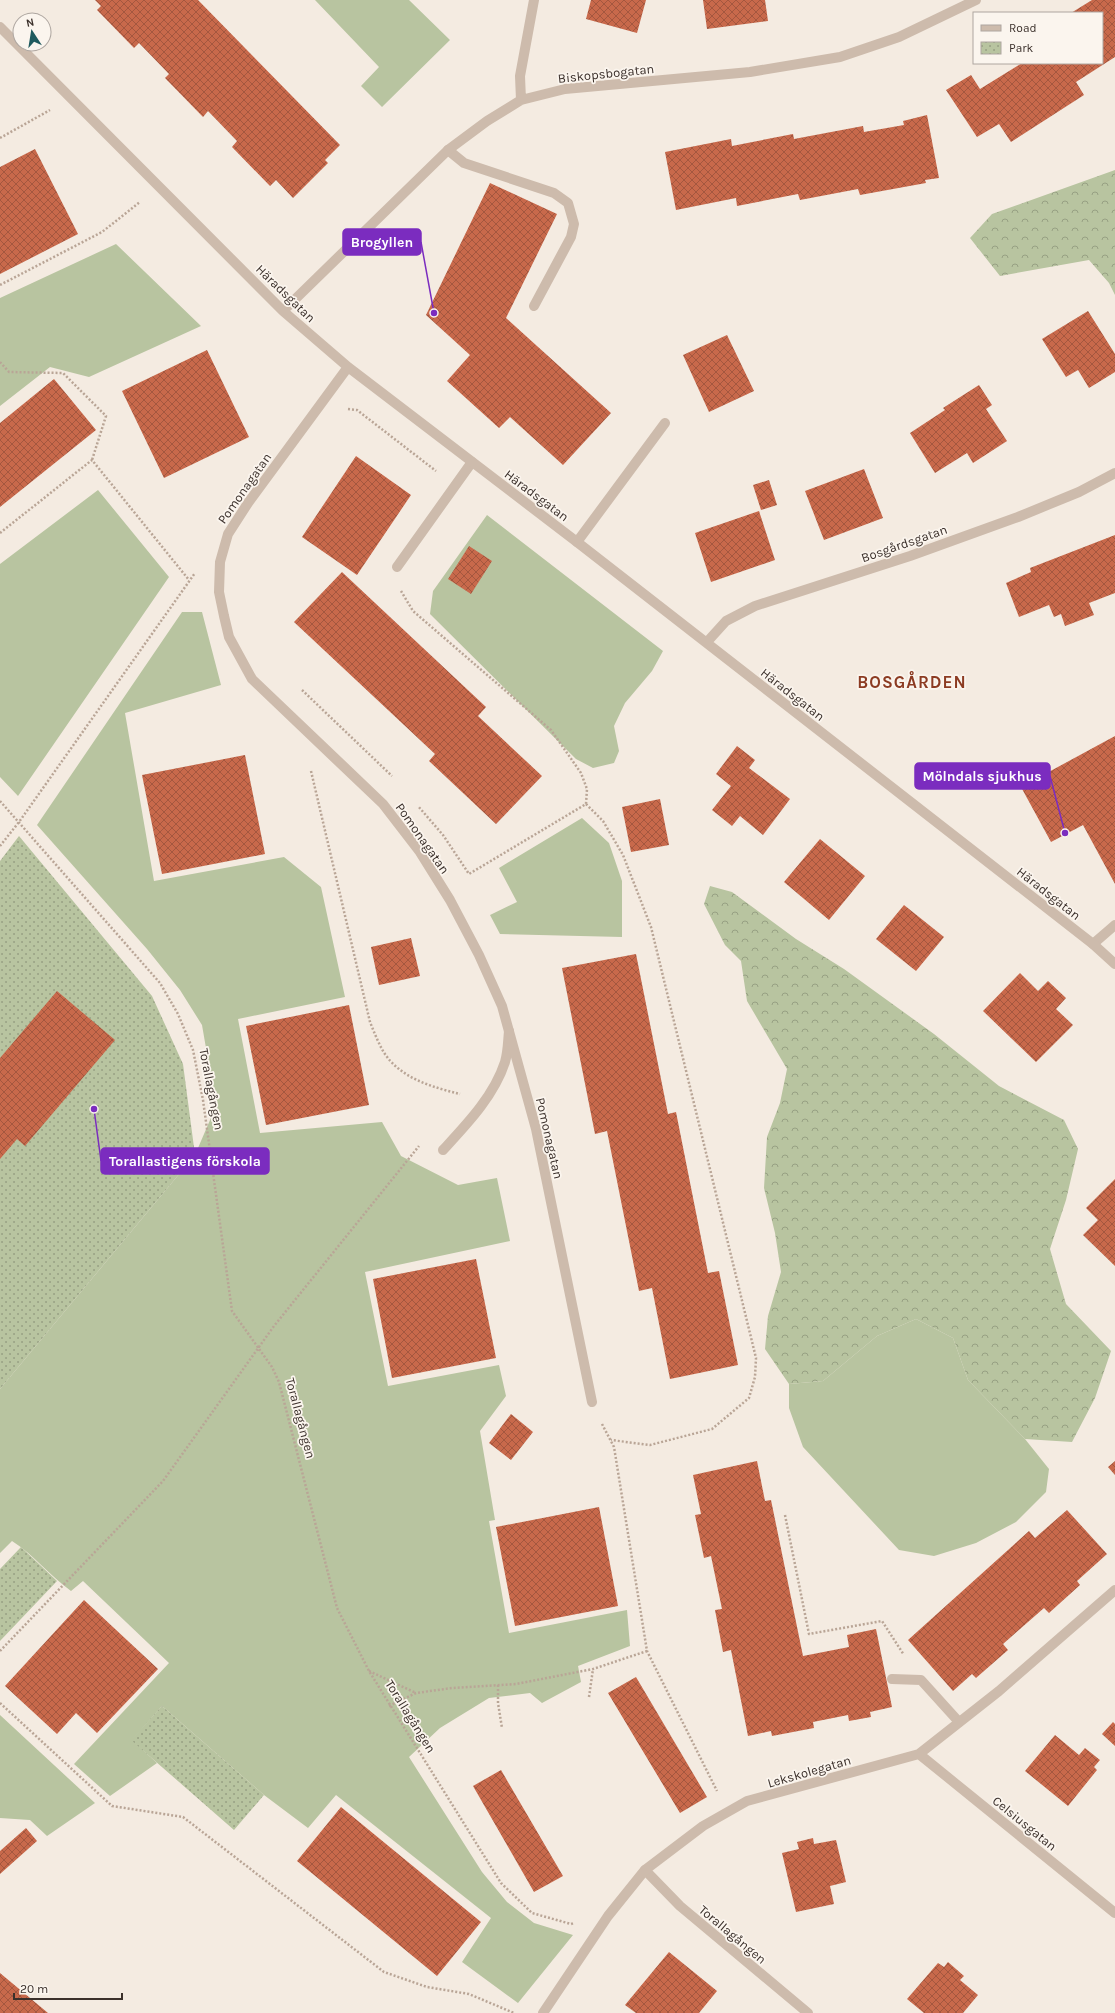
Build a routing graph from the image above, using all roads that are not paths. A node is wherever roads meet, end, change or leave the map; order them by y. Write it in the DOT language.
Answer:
graph roads {
  1 [pos="534,0"];
  2 [pos="976,0"];
  3 [pos="0,27"];
  4 [pos="521,100"];
  5 [pos="448,150"];
  6 [pos="534,306"];
  7 [pos="284,311"];
  8 [pos="348,367"];
  9 [pos="665,423"];
  10 [pos="472,462"];
  11 [pos="1115,473"];
  12 [pos="577,542"];
  13 [pos="397,567"];
  14 [pos="707,642"];
  15 [pos="1115,925"];
  16 [pos="1093,944"];
  17 [pos="1115,964"];
  18 [pos="509,1031"];
  19 [pos="443,1150"];
  20 [pos="592,1402"];
  21 [pos="1115,1590"];
  22 [pos="892,1679"];
  23 [pos="959,1722"];
  24 [pos="919,1754"];
  25 [pos="645,1870"];
  26 [pos="1115,1913"];
  27 [pos="543,2013"];
  28 [pos="808,2013"];
  1 -- 4 [label="street"];
  2 -- 4 [label="street, Biskopsbogatan"];
  3 -- 7 [label="street, Häradsgatan"];
  4 -- 5 [label="street, Biskopsbogatan"];
  5 -- 6 [label="street"];
  5 -- 7 [label="street, Biskopsbogatan"];
  7 -- 8 [label="street, Häradsgatan"];
  8 -- 10 [label="street, Häradsgatan"];
  8 -- 18 [label="street, Pomonagatan"];
  9 -- 12 [label="street"];
  10 -- 12 [label="street, Häradsgatan"];
  10 -- 13 [label="street"];
  11 -- 14 [label="street, Bosgårdsgatan"];
  12 -- 14 [label="street, Häradsgatan"];
  14 -- 16 [label="street, Häradsgatan"];
  15 -- 16 [label="street"];
  16 -- 17 [label="street, Häradsgatan"];
  18 -- 19 [label="street"];
  18 -- 20 [label="street, Pomonagatan"];
  21 -- 23 [label="street, Lekskolegatan"];
  22 -- 23 [label="street"];
  23 -- 24 [label="street, Lekskolegatan"];
  24 -- 25 [label="street, Lekskolegatan"];
  24 -- 26 [label="street, Celsiusgatan"];
  25 -- 27 [label="street, Lekskolegatan"];
  25 -- 28 [label="street, Torallagången"];
}
